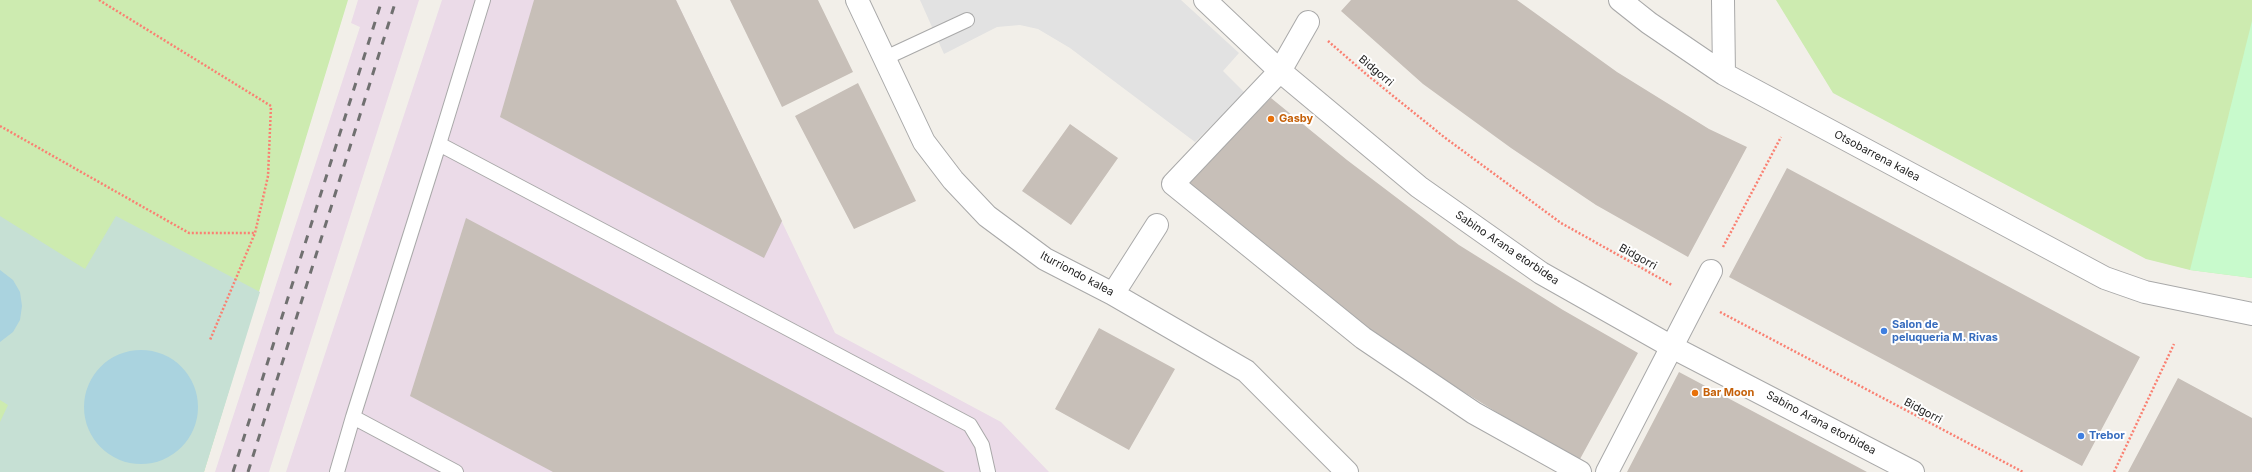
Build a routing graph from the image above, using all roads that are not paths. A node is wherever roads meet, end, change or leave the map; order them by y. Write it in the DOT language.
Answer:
graph roads {
  1 [pos="483,0"];
  2 [pos="857,0"];
  3 [pos="1205,0"];
  4 [pos="1620,0"];
  5 [pos="1723,0"];
  6 [pos="967,20"];
  7 [pos="1308,22"];
  8 [pos="883,58"];
  9 [pos="1280,71"];
  10 [pos="1724,74"];
  11 [pos="439,144"];
  12 [pos="1157,225"];
  13 [pos="1711,271"];
  14 [pos="1113,294"];
  15 [pos="2252,314"];
  16 [pos="1672,347"];
  17 [pos="353,417"];
  18 [pos="337,472"];
  19 [pos="456,472"];
  20 [pos="988,472"];
  21 [pos="1347,472"];
  22 [pos="1580,472"];
  23 [pos="1606,472"];
  24 [pos="1913,472"];
  1 -- 11 [label="lane"];
  2 -- 8 [label="street, Iturriondo kalea"];
  3 -- 9 [label="street, Sabino Arana etorbidea"];
  4 -- 10 [label="street, Otsobarrena kalea"];
  5 -- 10 [label="street"];
  6 -- 8 [label="lane"];
  7 -- 9 [label="street"];
  8 -- 14 [label="street, Iturriondo kalea"];
  9 -- 16 [label="street, Sabino Arana etorbidea"];
  9 -- 22 [label="street"];
  10 -- 15 [label="street, Otsobarrena kalea"];
  11 -- 17 [label="lane"];
  11 -- 20 [label="lane"];
  12 -- 14 [label="street"];
  13 -- 16 [label="street"];
  14 -- 21 [label="street, Iturriondo kalea"];
  16 -- 23 [label="street"];
  16 -- 24 [label="street, Sabino Arana etorbidea"];
  17 -- 18 [label="lane"];
  17 -- 19 [label="lane"];
}
